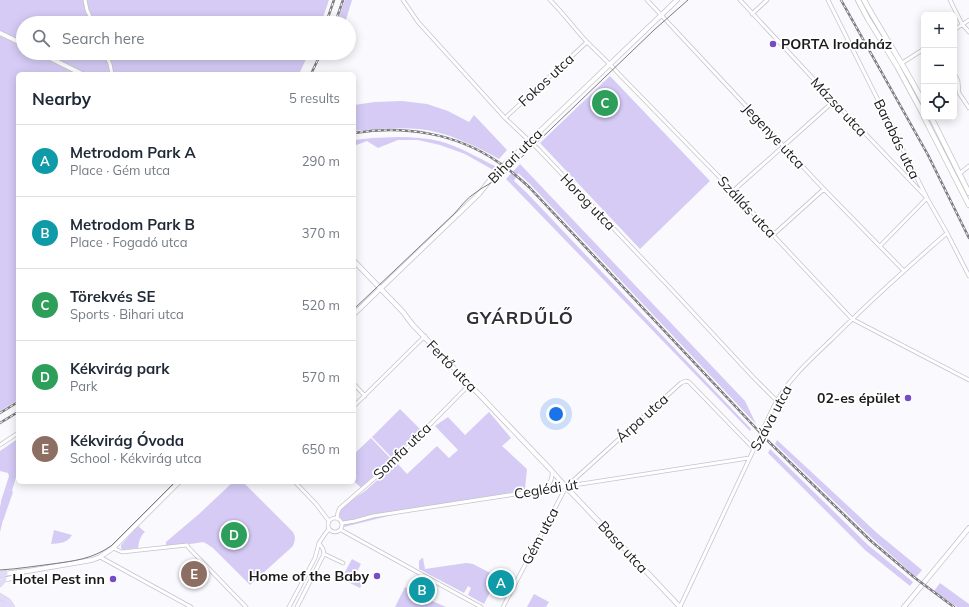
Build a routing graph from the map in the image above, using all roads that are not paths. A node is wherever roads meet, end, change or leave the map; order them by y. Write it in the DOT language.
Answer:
graph roads {
  1 [pos="85,0"];
  2 [pos="403,0"];
  3 [pos="550,0"];
  4 [pos="646,0"];
  5 [pos="677,0"];
  6 [pos="740,0"];
  7 [pos="767,0"];
  8 [pos="828,0"];
  9 [pos="858,0"];
  10 [pos="864,0"];
  11 [pos="950,0"];
  12 [pos="752,14"];
  13 [pos="662,15"];
  14 [pos="90,16"];
  15 [pos="969,20"];
  16 [pos="962,24"];
  17 [pos="957,28"];
  18 [pos="969,32"];
  19 [pos="0,33"];
  20 [pos="16,41"];
  21 [pos="587,42"];
  22 [pos="888,46"];
  23 [pos="921,51"];
  24 [pos="54,60"];
  25 [pos="108,60"];
  26 [pos="902,63"];
  27 [pos="610,64"];
  28 [pos="897,66"];
  29 [pos="78,72"];
  30 [pos="112,72"];
  31 [pos="957,79"];
  32 [pos="921,98"];
  33 [pos="834,101"];
  34 [pos="969,108"];
  35 [pos="921,111"];
  36 [pos="505,118"];
  37 [pos="926,120"];
  38 [pos="932,120"];
  39 [pos="530,141"];
  40 [pos="784,146"];
  41 [pos="969,166"];
  42 [pos="916,175"];
  43 [pos="957,175"];
  44 [pos="910,181"];
  45 [pos="824,189"];
  46 [pos="733,191"];
  47 [pos="969,193"];
  48 [pos="927,198"];
  49 [pos="969,205"];
  50 [pos="947,233"];
  51 [pos="773,235"];
  52 [pos="880,246"];
  53 [pos="356,263"];
  54 [pos="904,270"];
  55 [pos="969,276"];
  56 [pos="381,289"];
  57 [pos="356,312"];
  58 [pos="852,319"];
  59 [pos="424,336"];
  60 [pos="969,380"];
  61 [pos="470,384"];
  62 [pos="356,386"];
  63 [pos="365,396"];
  64 [pos="777,401"];
  65 [pos="356,404"];
  66 [pos="16,434"];
  67 [pos="0,445"];
  68 [pos="754,449"];
  69 [pos="750,458"];
  70 [pos="552,470"];
  71 [pos="177,484"];
  72 [pos="297,484"];
  73 [pos="566,487"];
  74 [pos="545,489"];
  75 [pos="337,518"];
  76 [pos="329,521"];
  77 [pos="343,524"];
  78 [pos="969,528"];
  79 [pos="330,530"];
  80 [pos="341,530"];
  81 [pos="319,543"];
  82 [pos="112,548"];
  83 [pos="324,554"];
  84 [pos="100,557"];
  85 [pos="343,563"];
  86 [pos="1,578"];
  87 [pos="0,596"];
  88 [pos="183,602"];
  89 [pos="0,603"];
  90 [pos="7,607"];
  91 [pos="12,607"];
  92 [pos="180,607"];
  93 [pos="191,607"];
  94 [pos="246,607"];
  95 [pos="289,607"];
  96 [pos="297,607"];
  97 [pos="481,607"];
  98 [pos="503,607"];
  99 [pos="680,607"];
  100 [pos="904,607"];
  1 -- 14 [label="street"];
  2 -- 36 [label="street, Horog utca"];
  3 -- 21 [label="street, Szállás utca"];
  4 -- 13 [label="street, Jegenye utca"];
  5 -- 13 [label="street, Bihari utca"];
  6 -- 12 [label="street, Mázsa utca"];
  7 -- 12 [label="street"];
  8 -- 42 [label="street, Barabás utca"];
  9 -- 22 [label="main road"];
  10 -- 22 [label="main road"];
  11 -- 16 [label="street"];
  12 -- 33 [label="street, Mázsa utca"];
  13 -- 27 [label="street, Bihari utca"];
  13 -- 40 [label="street, Jegenye utca"];
  15 -- 16 [label="street"];
  16 -- 17 [label="street"];
  16 -- 18 [label="street"];
  19 -- 20 [label="street"];
  21 -- 27 [label="street, Szállás utca"];
  21 -- 36 [label="street, Fokos utca"];
  22 -- 26 [label="main road"];
  22 -- 28 [label="main road"];
  23 -- 26 [label="street"];
  24 -- 29 [label="street"];
  25 -- 30 [label="street"];
  26 -- 28 [label="main road"];
  26 -- 32 [label="main road"];
  27 -- 39 [label="street, Bihari utca"];
  27 -- 46 [label="street, Szállás utca"];
  28 -- 35 [label="main road"];
  31 -- 34 [label="street"];
  33 -- 40 [label="street"];
  33 -- 44 [label="street, Mázsa utca"];
  36 -- 39 [label="street, Horog utca"];
  37 -- 43 [label="main road"];
  38 -- 43 [label="main road"];
  39 -- 56 [label="street, Bihari utca"];
  39 -- 64 [label="street, Horog utca"];
  40 -- 45 [label="street, Jegenye utca"];
  40 -- 46 [label="street"];
  41 -- 43 [label="street"];
  42 -- 44 [label="street"];
  42 -- 48 [label="street, Barabás utca"];
  43 -- 47 [label="main road"];
  43 -- 49 [label="main road"];
  44 -- 48 [label="street, Mázsa utca"];
  45 -- 51 [label="street"];
  45 -- 52 [label="street, Jegenye utca"];
  46 -- 51 [label="street, Szállás utca"];
  48 -- 50 [label="street, Barabás utca"];
  48 -- 52 [label="street"];
  50 -- 54 [label="street, Száva utca"];
  50 -- 55 [label="street, Barabás utca"];
  51 -- 58 [label="street, Szállás utca"];
  52 -- 54 [label="street, Jegenye utca"];
  53 -- 56 [label="street, Fertő utca"];
  54 -- 58 [label="street, Száva utca"];
  56 -- 57 [label="street, Bihari utca"];
  56 -- 59 [label="street, Fertő utca"];
  58 -- 60 [label="street, Szállás utca"];
  58 -- 64 [label="street, Száva utca"];
  59 -- 61 [label="street, Fertő utca"];
  59 -- 63 [label="street"];
  61 -- 70 [label="street, Fertő utca"];
  61 -- 75 [label="street, Somfa utca"];
  62 -- 63 [label="street"];
  63 -- 65 [label="street"];
  64 -- 68 [label="street, Száva utca"];
  66 -- 67 [label="street"];
  68 -- 69 [label="street, Száva utca"];
  68 -- 73 [label="street, Árpa utca"];
  69 -- 73 [label="street, Ceglédi út"];
  69 -- 99 [label="street, Száva utca"];
  70 -- 73 [label="street, Fertő utca"];
  70 -- 74 [label="street"];
  71 -- 82 [label="street"];
  72 -- 76 [label="street"];
  73 -- 74 [label="street, Ceglédi út"];
  73 -- 98 [label="street, Gém utca"];
  73 -- 99 [label="street, Basa utca"];
  74 -- 77 [label="street, Ceglédi út"];
  75 -- 76 [label="street"];
  75 -- 77 [label="street"];
  76 -- 79 [label="street"];
  77 -- 80 [label="street"];
  78 -- 100 [label="street"];
  79 -- 80 [label="street"];
  79 -- 81 [label="street"];
  80 -- 97 [label="street"];
  81 -- 83 [label="street"];
  81 -- 95 [label="street"];
  82 -- 84 [label="street"];
  82 -- 94 [label="street"];
  83 -- 85 [label="street"];
  83 -- 96 [label="street"];
  84 -- 86 [label="street"];
  84 -- 88 [label="street"];
  87 -- 91 [label="main road"];
  88 -- 92 [label="street"];
  88 -- 93 [label="street"];
  89 -- 90 [label="main road"];
}
